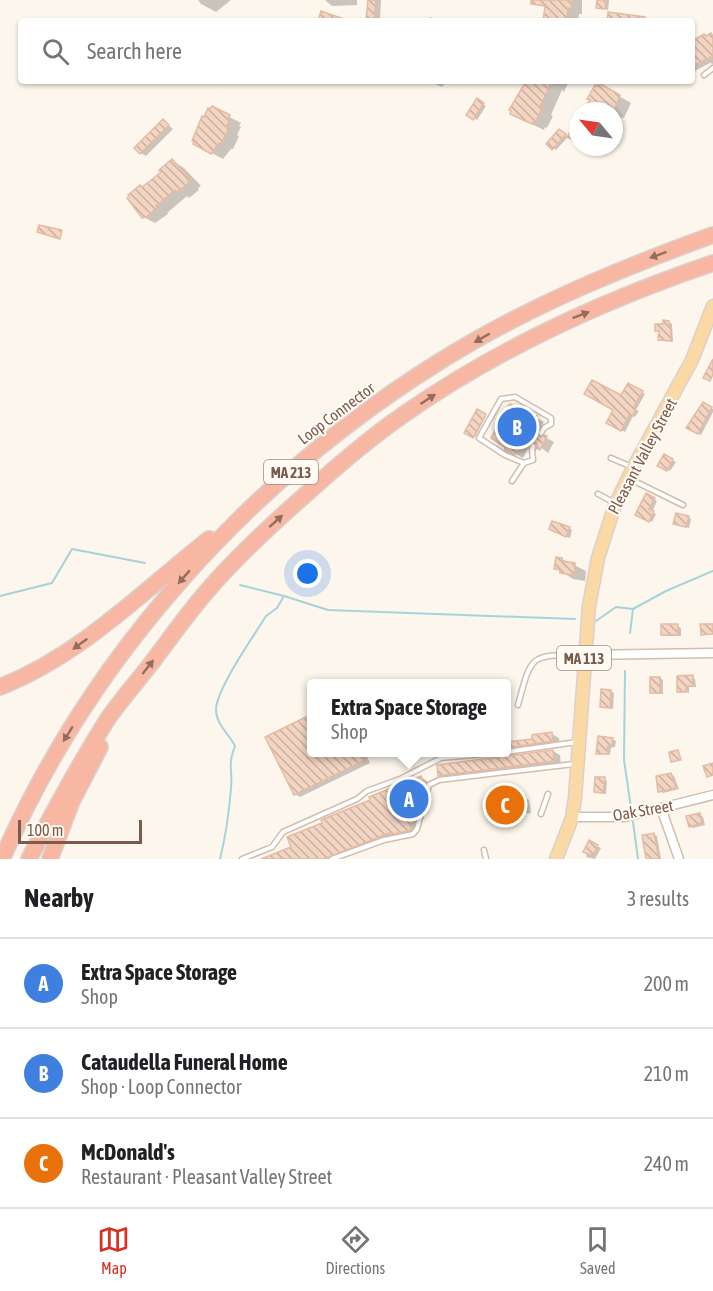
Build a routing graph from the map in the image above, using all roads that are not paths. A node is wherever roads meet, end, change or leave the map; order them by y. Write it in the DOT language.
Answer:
graph roads {
  1 [pos="713,68"];
  2 [pos="704,75"];
  3 [pos="713,235"];
  4 [pos="713,263"];
  5 [pos="713,306"];
  6 [pos="541,433"];
  7 [pos="533,446"];
  8 [pos="610,458"];
  9 [pos="524,462"];
  10 [pos="630,472"];
  11 [pos="512,482"];
  12 [pos="272,488"];
  13 [pos="598,495"];
  14 [pos="616,503"];
  15 [pos="683,505"];
  16 [pos="713,653"];
  17 [pos="584,655"];
  18 [pos="0,687"];
  19 [pos="127,693"];
  20 [pos="518,705"];
  21 [pos="579,742"];
  22 [pos="511,751"];
  23 [pos="452,757"];
  24 [pos="578,764"];
  25 [pos="548,794"];
  26 [pos="713,795"];
  27 [pos="661,808"];
  28 [pos="541,814"];
  29 [pos="572,817"];
  30 [pos="484,849"];
  31 [pos="2,859"];
  32 [pos="29,859"];
  33 [pos="50,859"];
  34 [pos="242,859"];
  35 [pos="332,859"];
  36 [pos="486,859"];
  37 [pos="556,859"];
  38 [pos="679,859"];
  1 -- 2 [label="lane"];
  3 -- 12 [label="highway, Loop Connector / MA 213, one-way"];
  19 -- 4 [label="highway, MA 213, one-way"];
  5 -- 10 [label="main road, Pleasant Valley Street / MA 113"];
  6 -- 9 [label="lane"];
  7 -- 9 [label="lane"];
  8 -- 10 [label="lane"];
  9 -- 11 [label="lane"];
  10 -- 14 [label="main road, Pleasant Valley Street / MA 113"];
  10 -- 15 [label="lane"];
  12 -- 18 [label="highway, one-way"];
  12 -- 31 [label="highway, Loop Connector / MA 213, one-way"];
  13 -- 14 [label="lane"];
  14 -- 17 [label="main road, Pleasant Valley Street / MA 113"];
  16 -- 17 [label="street"];
  17 -- 20 [label="lane"];
  17 -- 21 [label="main road, Pleasant Valley Street / MA 113"];
  19 -- 32 [label="highway, MA 213"];
  19 -- 33 [label="highway"];
  21 -- 22 [label="lane"];
  21 -- 24 [label="main road, Pleasant Valley Street / MA 113"];
  23 -- 34 [label="lane"];
  24 -- 29 [label="main road, Pleasant Valley Street / MA 113"];
  24 -- 35 [label="lane"];
  25 -- 28 [label="lane"];
  26 -- 27 [label="street, Oak Street"];
  27 -- 29 [label="street, Oak Street"];
  27 -- 38 [label="street"];
  29 -- 37 [label="main road, Pleasant Valley Street / MA 113"];
  30 -- 36 [label="lane"];
}
